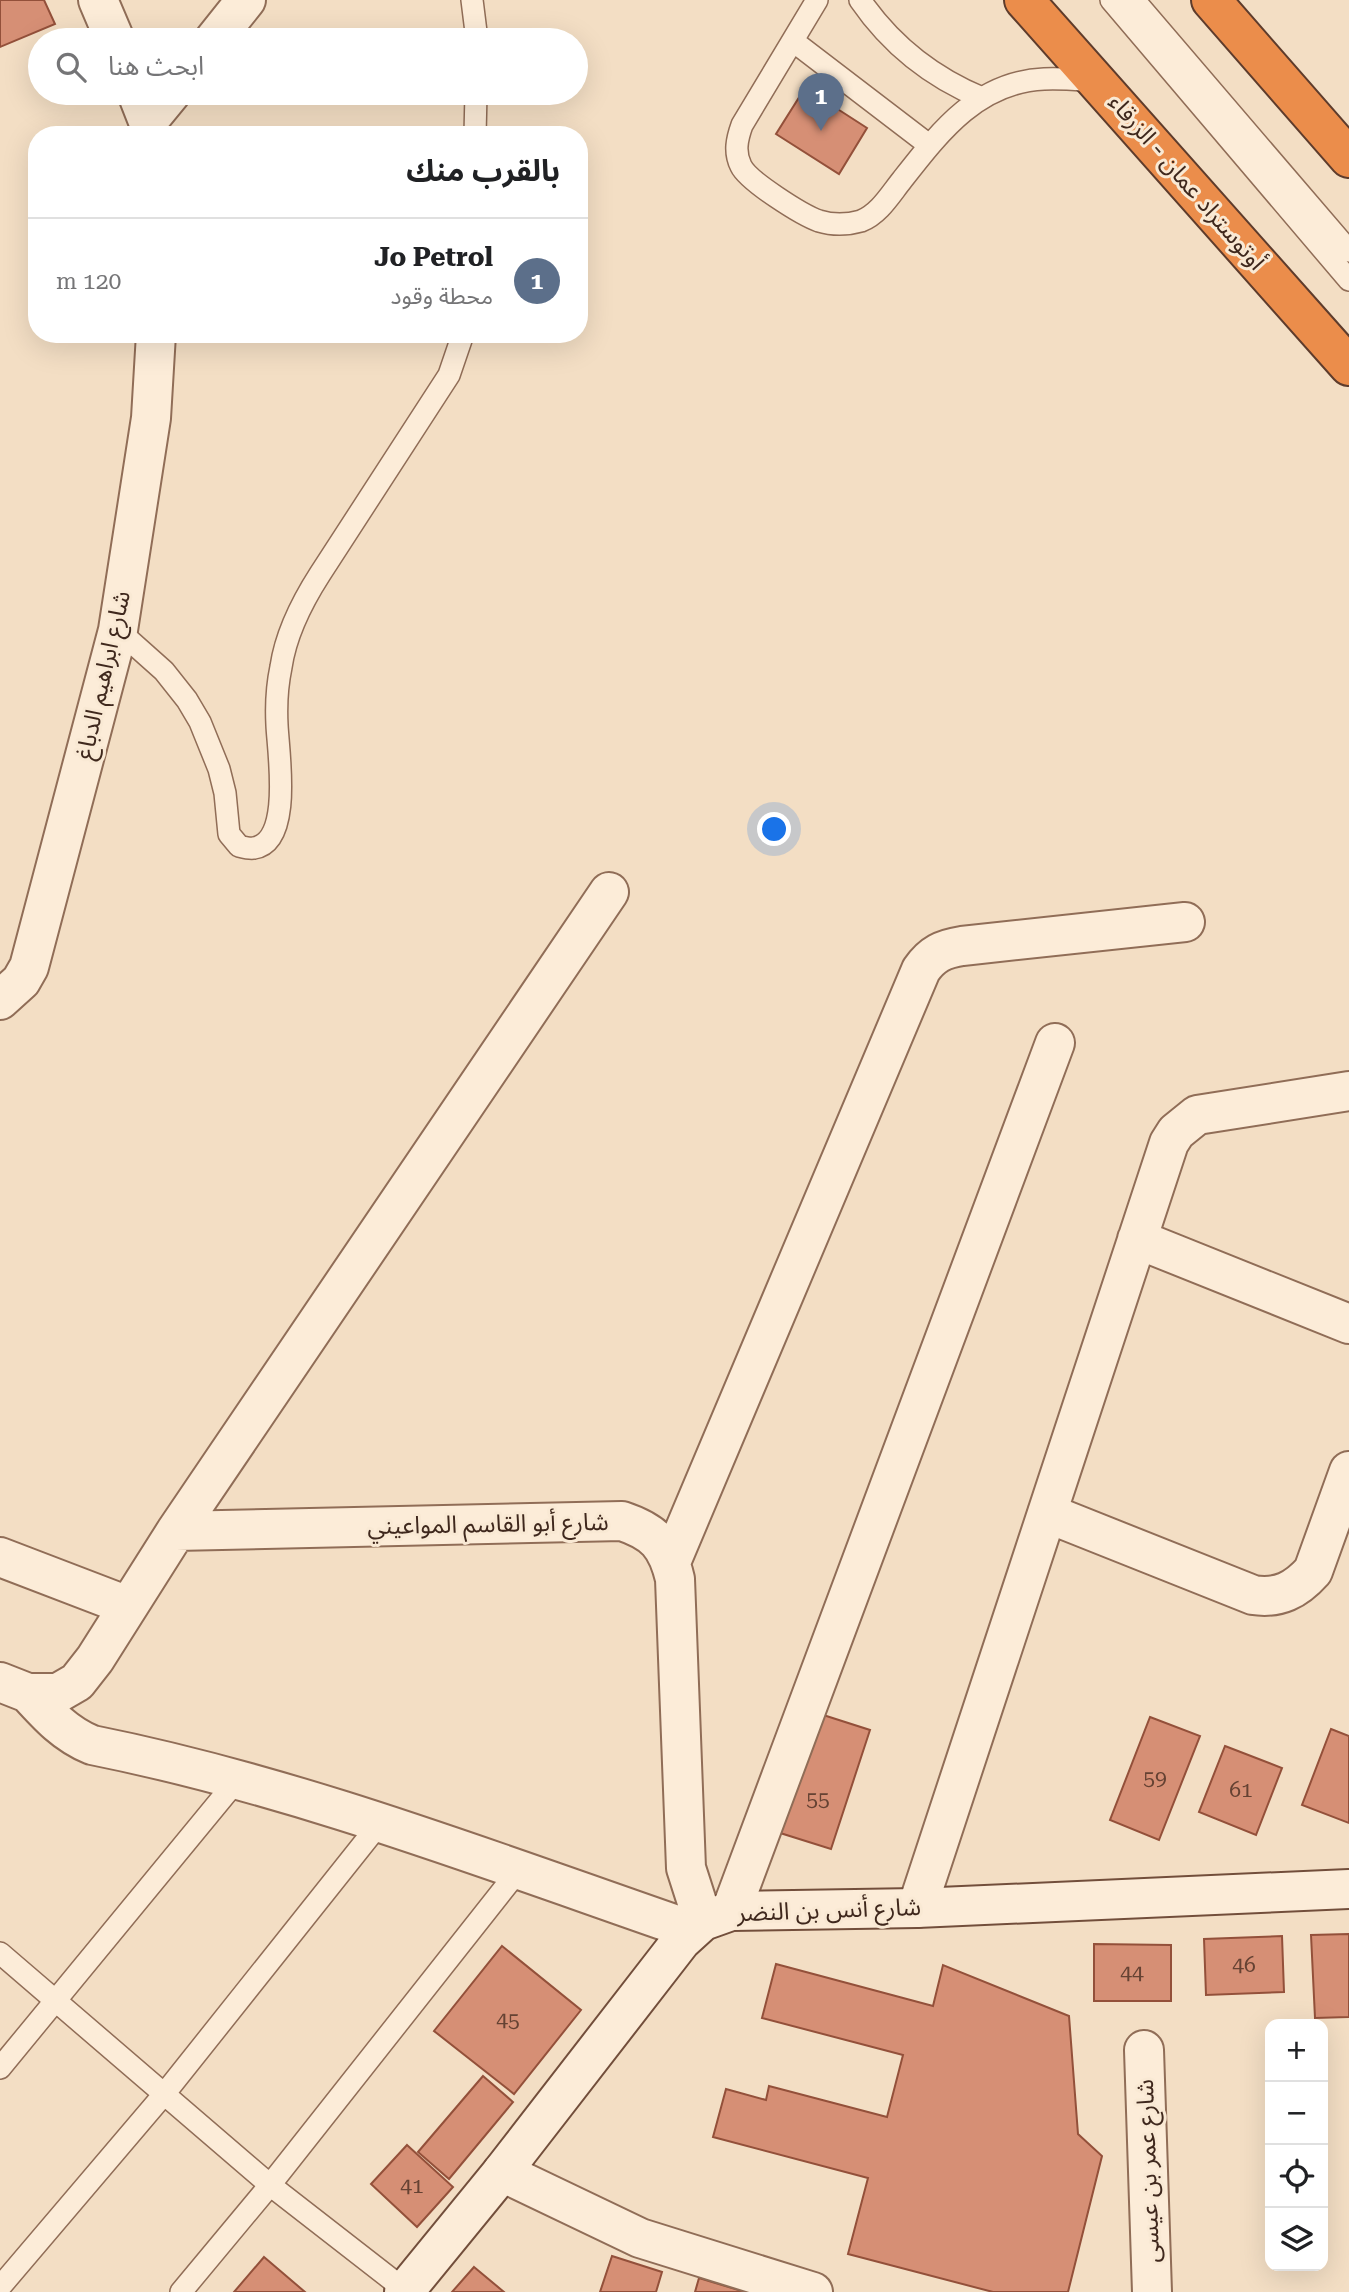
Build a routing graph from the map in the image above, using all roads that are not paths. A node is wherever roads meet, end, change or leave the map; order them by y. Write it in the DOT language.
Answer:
graph roads {
  1 [pos="98,0"];
  2 [pos="246,0"];
  3 [pos="472,0"];
  4 [pos="817,0"];
  5 [pos="860,0"];
  6 [pos="1024,0"];
  7 [pos="1111,0"];
  8 [pos="1134,0"];
  9 [pos="1211,0"];
  10 [pos="110,28"];
  11 [pos="224,28"];
  12 [pos="476,28"];
  13 [pos="793,41"];
  14 [pos="1097,81"];
  15 [pos="982,98"];
  16 [pos="476,105"];
  17 [pos="475,126"];
  18 [pos="929,145"];
  19 [pos="1349,158"];
  20 [pos="1349,251"];
  21 [pos="1349,280"];
  22 [pos="155,343"];
  23 [pos="460,343"];
  24 [pos="1349,366"];
  25 [pos="118,630"];
  26 [pos="609,892"];
  27 [pos="1185,922"];
  28 [pos="0,1000"];
  29 [pos="1055,1043"];
  30 [pos="1349,1091"];
  31 [pos="1137,1239"];
  32 [pos="1349,1324"];
  33 [pos="1349,1472"];
  34 [pos="1047,1513"];
  35 [pos="176,1531"];
  36 [pos="0,1557"];
  37 [pos="671,1562"];
  38 [pos="128,1606"];
  39 [pos="14,1687"];
  40 [pos="237,1780"];
  41 [pos="380,1823"];
  42 [pos="518,1871"];
  43 [pos="1349,1889"];
  44 [pos="917,1908"];
  45 [pos="708,1921"];
  46 [pos="0,1954"];
  47 [pos="56,2001"];
  48 [pos="1144,2050"];
  49 [pos="0,2068"];
  50 [pos="165,2092"];
  51 [pos="502,2172"];
  52 [pos="270,2185"];
  53 [pos="0,2287"];
  54 [pos="404,2291"];
  55 [pos="181,2292"];
  56 [pos="813,2292"];
  57 [pos="1152,2292"];
  1 -- 10 [label="street"];
  2 -- 11 [label="street"];
  3 -- 12 [label="lane"];
  4 -- 13 [label="lane"];
  5 -- 15 [label="lane"];
  6 -- 14 [label="highway, أوتوستراد عمان - الزرقاء"];
  7 -- 21 [label="lane"];
  8 -- 20 [label="lane"];
  9 -- 19 [label="highway"];
  13 -- 18 [label="lane"];
  13 -- 18 [label="lane"];
  14 -- 15 [label="lane"];
  14 -- 24 [label="highway, أوتوستراد عمان - الزرقاء"];
  15 -- 18 [label="lane"];
  16 -- 17 [label="lane"];
  22 -- 25 [label="street, شارع ابراهيم الدباغ"];
  23 -- 25 [label="lane"];
  25 -- 28 [label="street, شارع ابراهيم الدباغ"];
  26 -- 35 [label="street"];
  27 -- 37 [label="street"];
  29 -- 45 [label="street"];
  30 -- 31 [label="street"];
  31 -- 32 [label="street"];
  31 -- 34 [label="street"];
  33 -- 34 [label="street"];
  34 -- 44 [label="street"];
  35 -- 37 [label="street, شارع أبو القاسم المواعيني"];
  35 -- 38 [label="street"];
  36 -- 38 [label="street"];
  37 -- 45 [label="street, شارع أبو القاسم المواعيني"];
  38 -- 39 [label="street"];
  39 -- 40 [label="street, شارع أنس بن النضر"];
  40 -- 41 [label="street, شارع أنس بن النضر"];
  40 -- 47 [label="lane"];
  41 -- 42 [label="street, شارع أنس بن النضر"];
  41 -- 50 [label="lane"];
  42 -- 45 [label="street, شارع أنس بن النضر"];
  42 -- 52 [label="lane"];
  43 -- 44 [label="street, شارع أنس بن النضر"];
  44 -- 45 [label="street, شارع أنس بن النضر"];
  45 -- 51 [label="street"];
  46 -- 47 [label="lane"];
  47 -- 49 [label="lane"];
  47 -- 50 [label="lane"];
  48 -- 57 [label="street, شارع عمر بن عيسى"];
  50 -- 52 [label="lane"];
  50 -- 53 [label="lane"];
  51 -- 54 [label="street"];
  51 -- 56 [label="street"];
  52 -- 54 [label="lane"];
  52 -- 55 [label="lane"];
}
